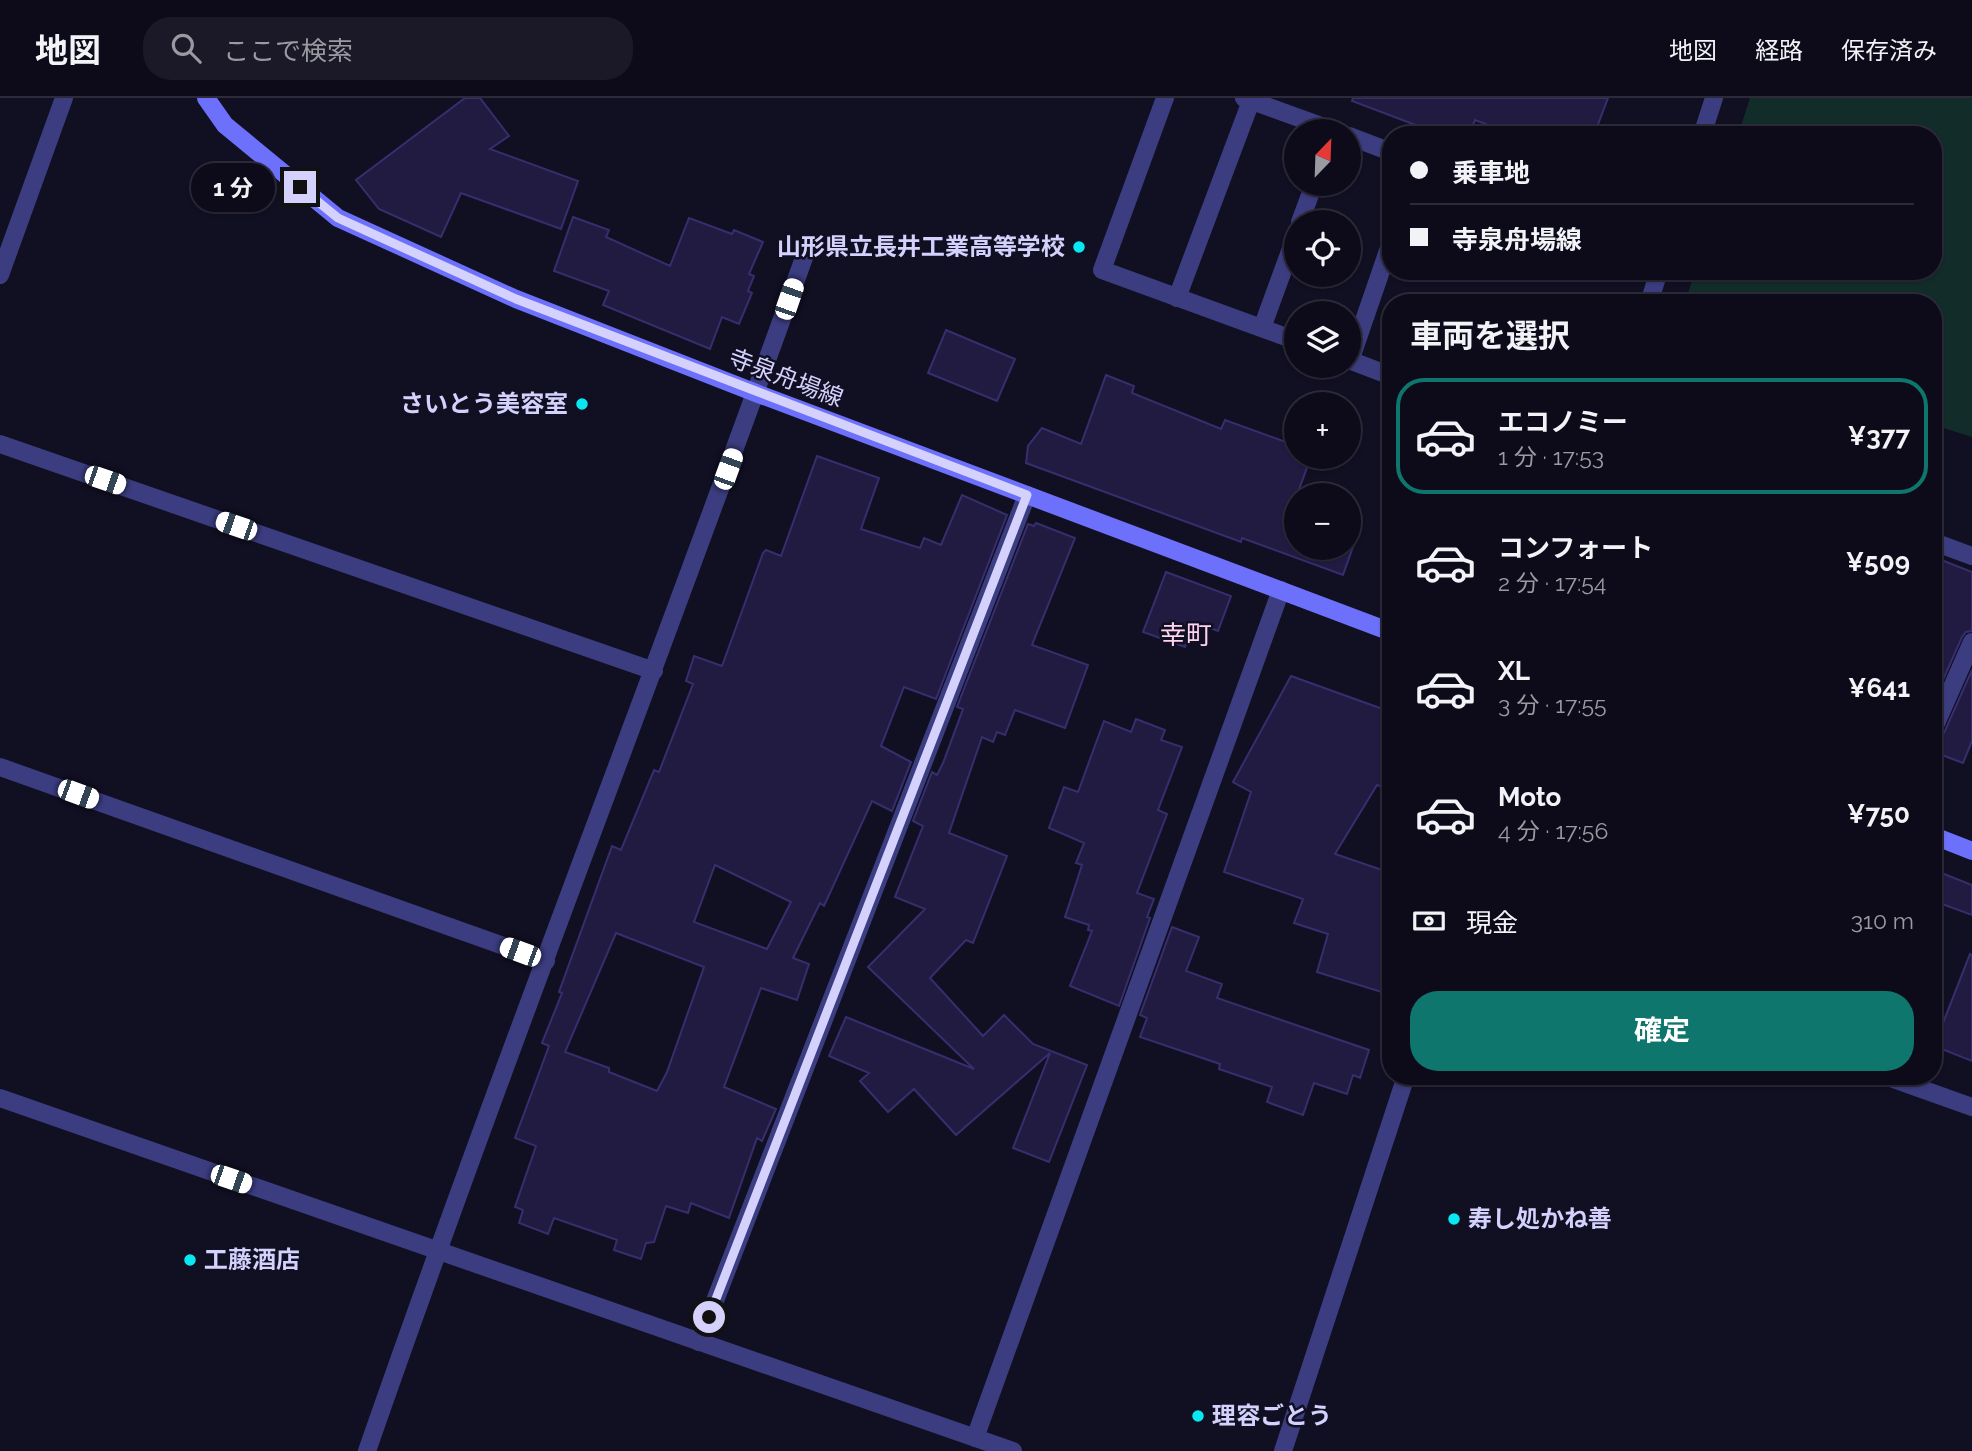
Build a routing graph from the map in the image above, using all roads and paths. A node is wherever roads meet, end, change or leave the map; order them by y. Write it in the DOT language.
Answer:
graph roads {
  1 [pos="64,98"];
  2 [pos="206,98"];
  3 [pos="1165,98"];
  4 [pos="1714,98"];
  5 [pos="1247,99"];
  6 [pos="1301,119"];
  7 [pos="1705,126"];
  8 [pos="1362,141"];
  9 [pos="1382,149"];
  10 [pos="806,252"];
  11 [pos="1284,268"];
  12 [pos="1382,268"];
  13 [pos="0,275"];
  14 [pos="1177,298"];
  15 [pos="1262,328"];
  16 [pos="1361,328"];
  17 [pos="1284,336"];
  18 [pos="1361,364"];
  19 [pos="1382,372"];
  20 [pos="756,393"];
  21 [pos="0,444"];
  22 [pos="1027,495"];
  23 [pos="1942,545"];
  24 [pos="1972,556"];
  25 [pos="1281,590"];
  26 [pos="1382,629"];
  27 [pos="1972,642"];
  28 [pos="654,671"];
  29 [pos="1942,710"];
  30 [pos="0,766"];
  31 [pos="1942,839"];
  32 [pos="1972,851"];
  33 [pos="546,961"];
  34 [pos="1403,1085"];
  35 [pos="1910,1085"];
  36 [pos="0,1098"];
  37 [pos="1972,1107"];
  38 [pos="437,1251"];
  39 [pos="699,1342"];
  40 [pos="975,1438"];
  41 [pos="367,1451"];
  42 [pos="1013,1451"];
  43 [pos="1283,1451"];
  1 -- 13 [label="street"];
  2 -- 20 [label="main road, 寺泉舟場線"];
  3 -- 14 [label="street"];
  4 -- 7 [label="street"];
  5 -- 6 [label="street"];
  5 -- 14 [label="street"];
  8 -- 9 [label="street"];
  10 -- 20 [label="street"];
  11 -- 15 [label="street"];
  12 -- 16 [label="street"];
  14 -- 15 [label="street"];
  15 -- 17 [label="street"];
  18 -- 19 [label="street"];
  20 -- 22 [label="main road, 寺泉舟場線"];
  20 -- 28 [label="street"];
  21 -- 28 [label="street"];
  22 -- 25 [label="main road, 寺泉舟場線"];
  22 -- 39 [label="street"];
  23 -- 24 [label="street"];
  25 -- 26 [label="main road, 寺泉舟場線"];
  25 -- 40 [label="street"];
  27 -- 29 [label="street"];
  28 -- 33 [label="street"];
  30 -- 33 [label="street"];
  31 -- 32 [label="main road"];
  33 -- 38 [label="street"];
  34 -- 43 [label="street"];
  35 -- 37 [label="street"];
  36 -- 38 [label="street"];
  38 -- 39 [label="street"];
  38 -- 41 [label="street"];
  39 -- 40 [label="street"];
  40 -- 42 [label="street"];
}
